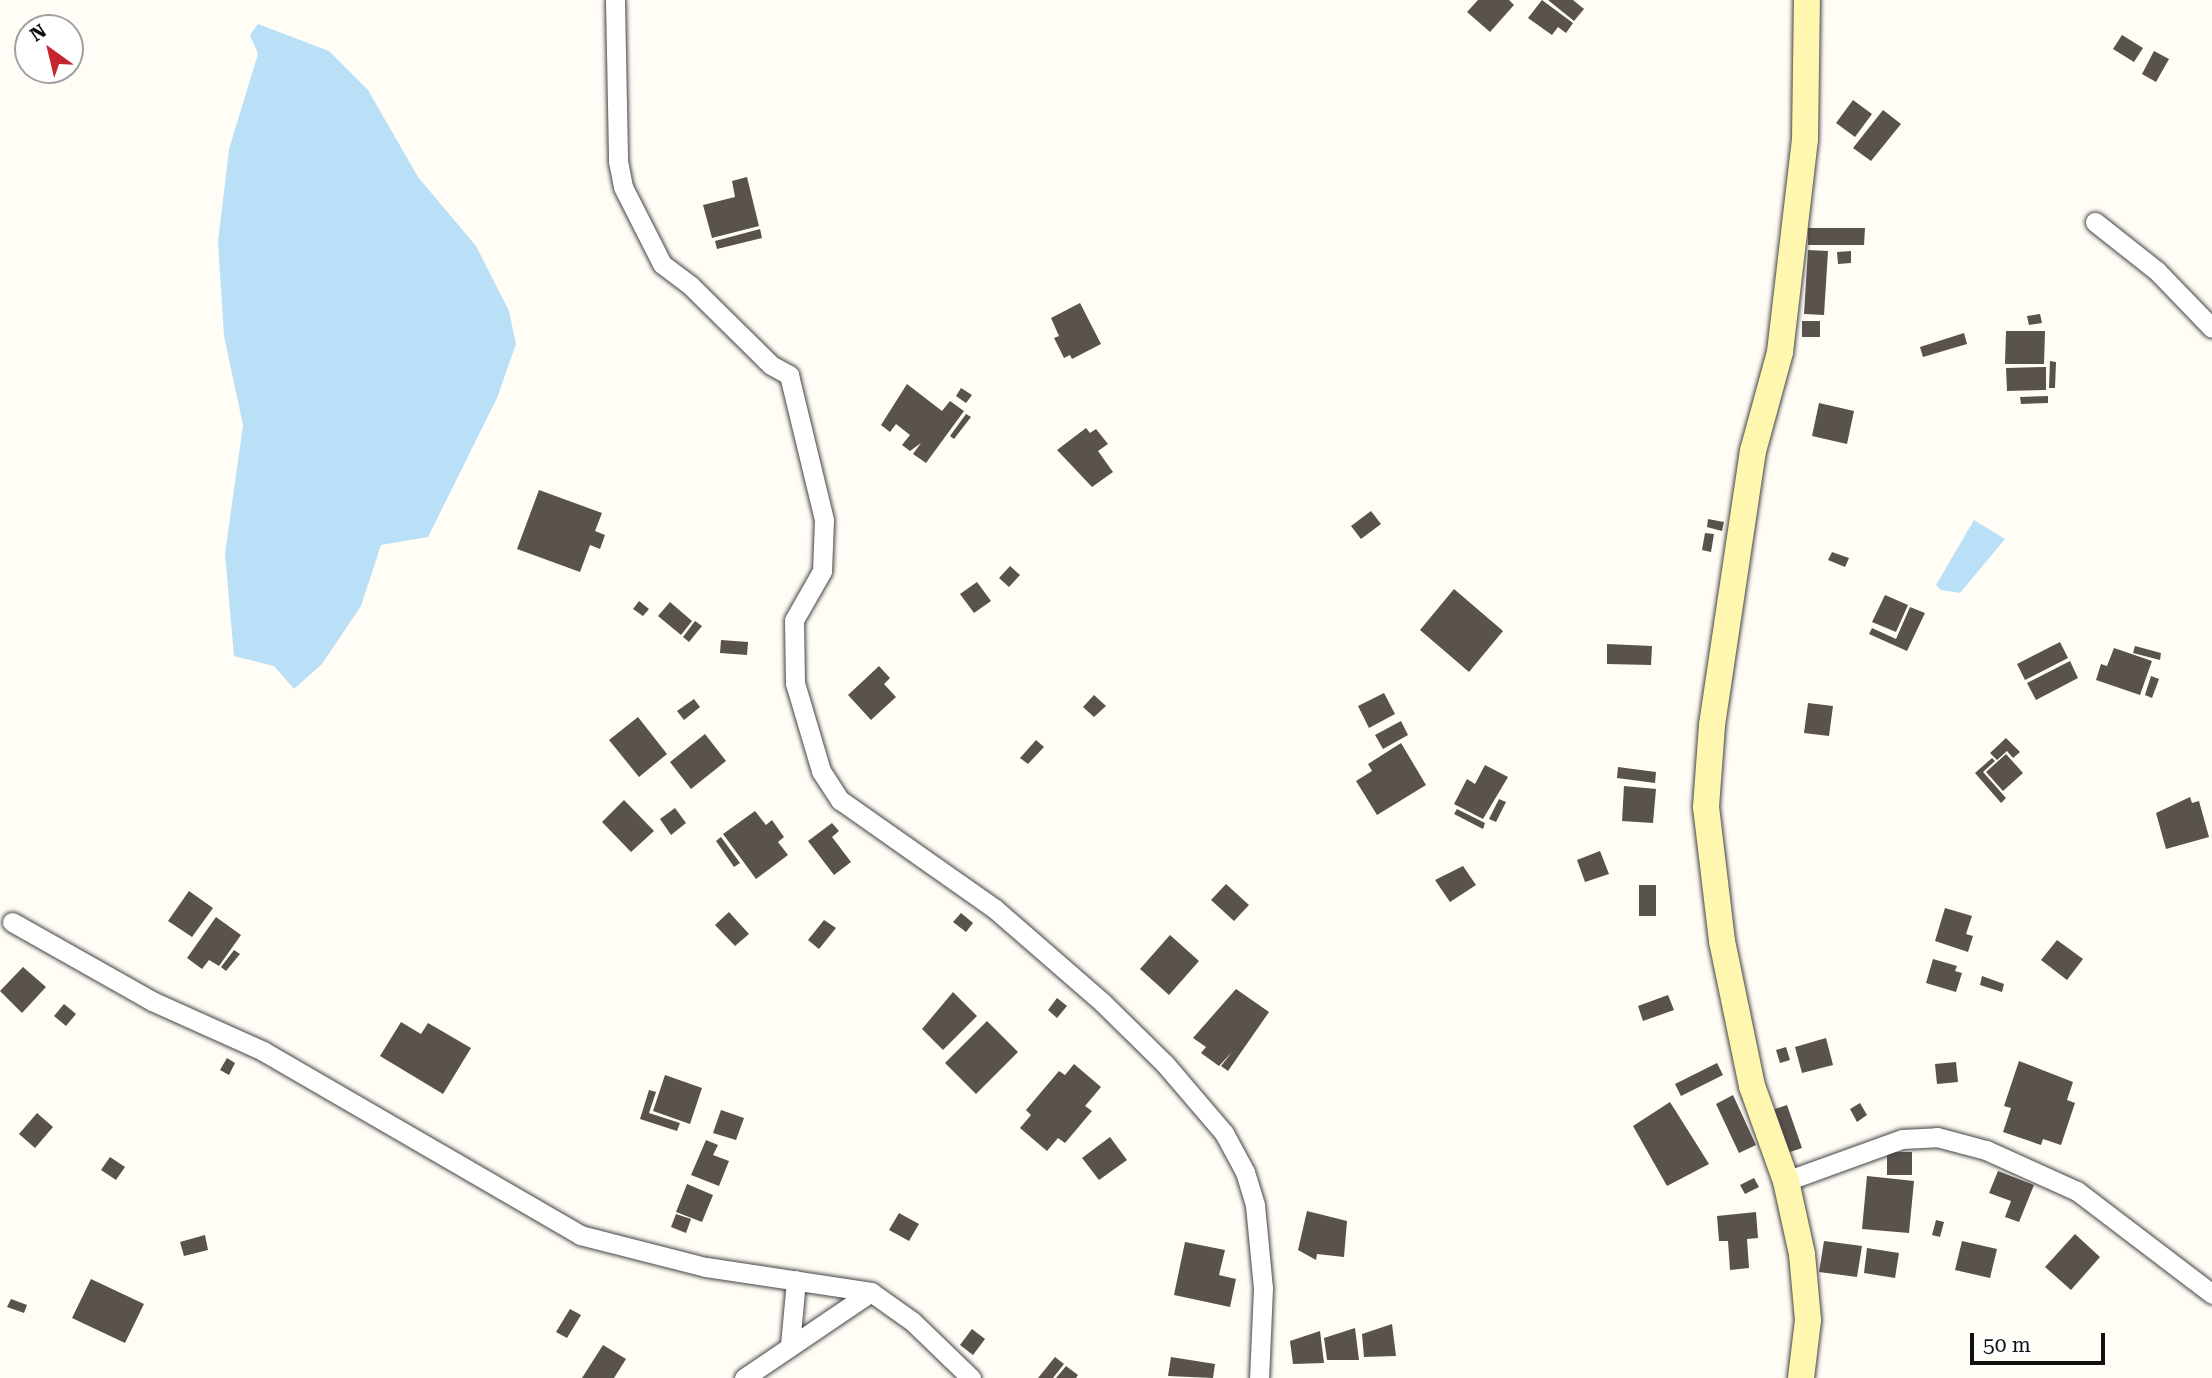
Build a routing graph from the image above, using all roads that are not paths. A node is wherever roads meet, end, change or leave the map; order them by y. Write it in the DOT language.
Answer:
graph roads {
  1 [pos="615,0"];
  2 [pos="1807,0"];
  3 [pos="2095,222"];
  4 [pos="2212,328"];
  5 [pos="12,922"];
  6 [pos="1786,1181"];
  7 [pos="796,1280"];
  8 [pos="871,1292"];
  9 [pos="2212,1294"];
  10 [pos="790,1345"];
  11 [pos="744,1378"];
  12 [pos="971,1378"];
  13 [pos="1259,1378"];
  14 [pos="1801,1378"];
  1 -- 13 [label="street"];
  2 -- 6 [label="street"];
  3 -- 4 [label="street"];
  5 -- 7 [label="street"];
  6 -- 9 [label="street"];
  6 -- 14 [label="street"];
  7 -- 8 [label="street"];
  7 -- 10 [label="street"];
  8 -- 10 [label="street"];
  8 -- 12 [label="street"];
  10 -- 11 [label="street"];
}
